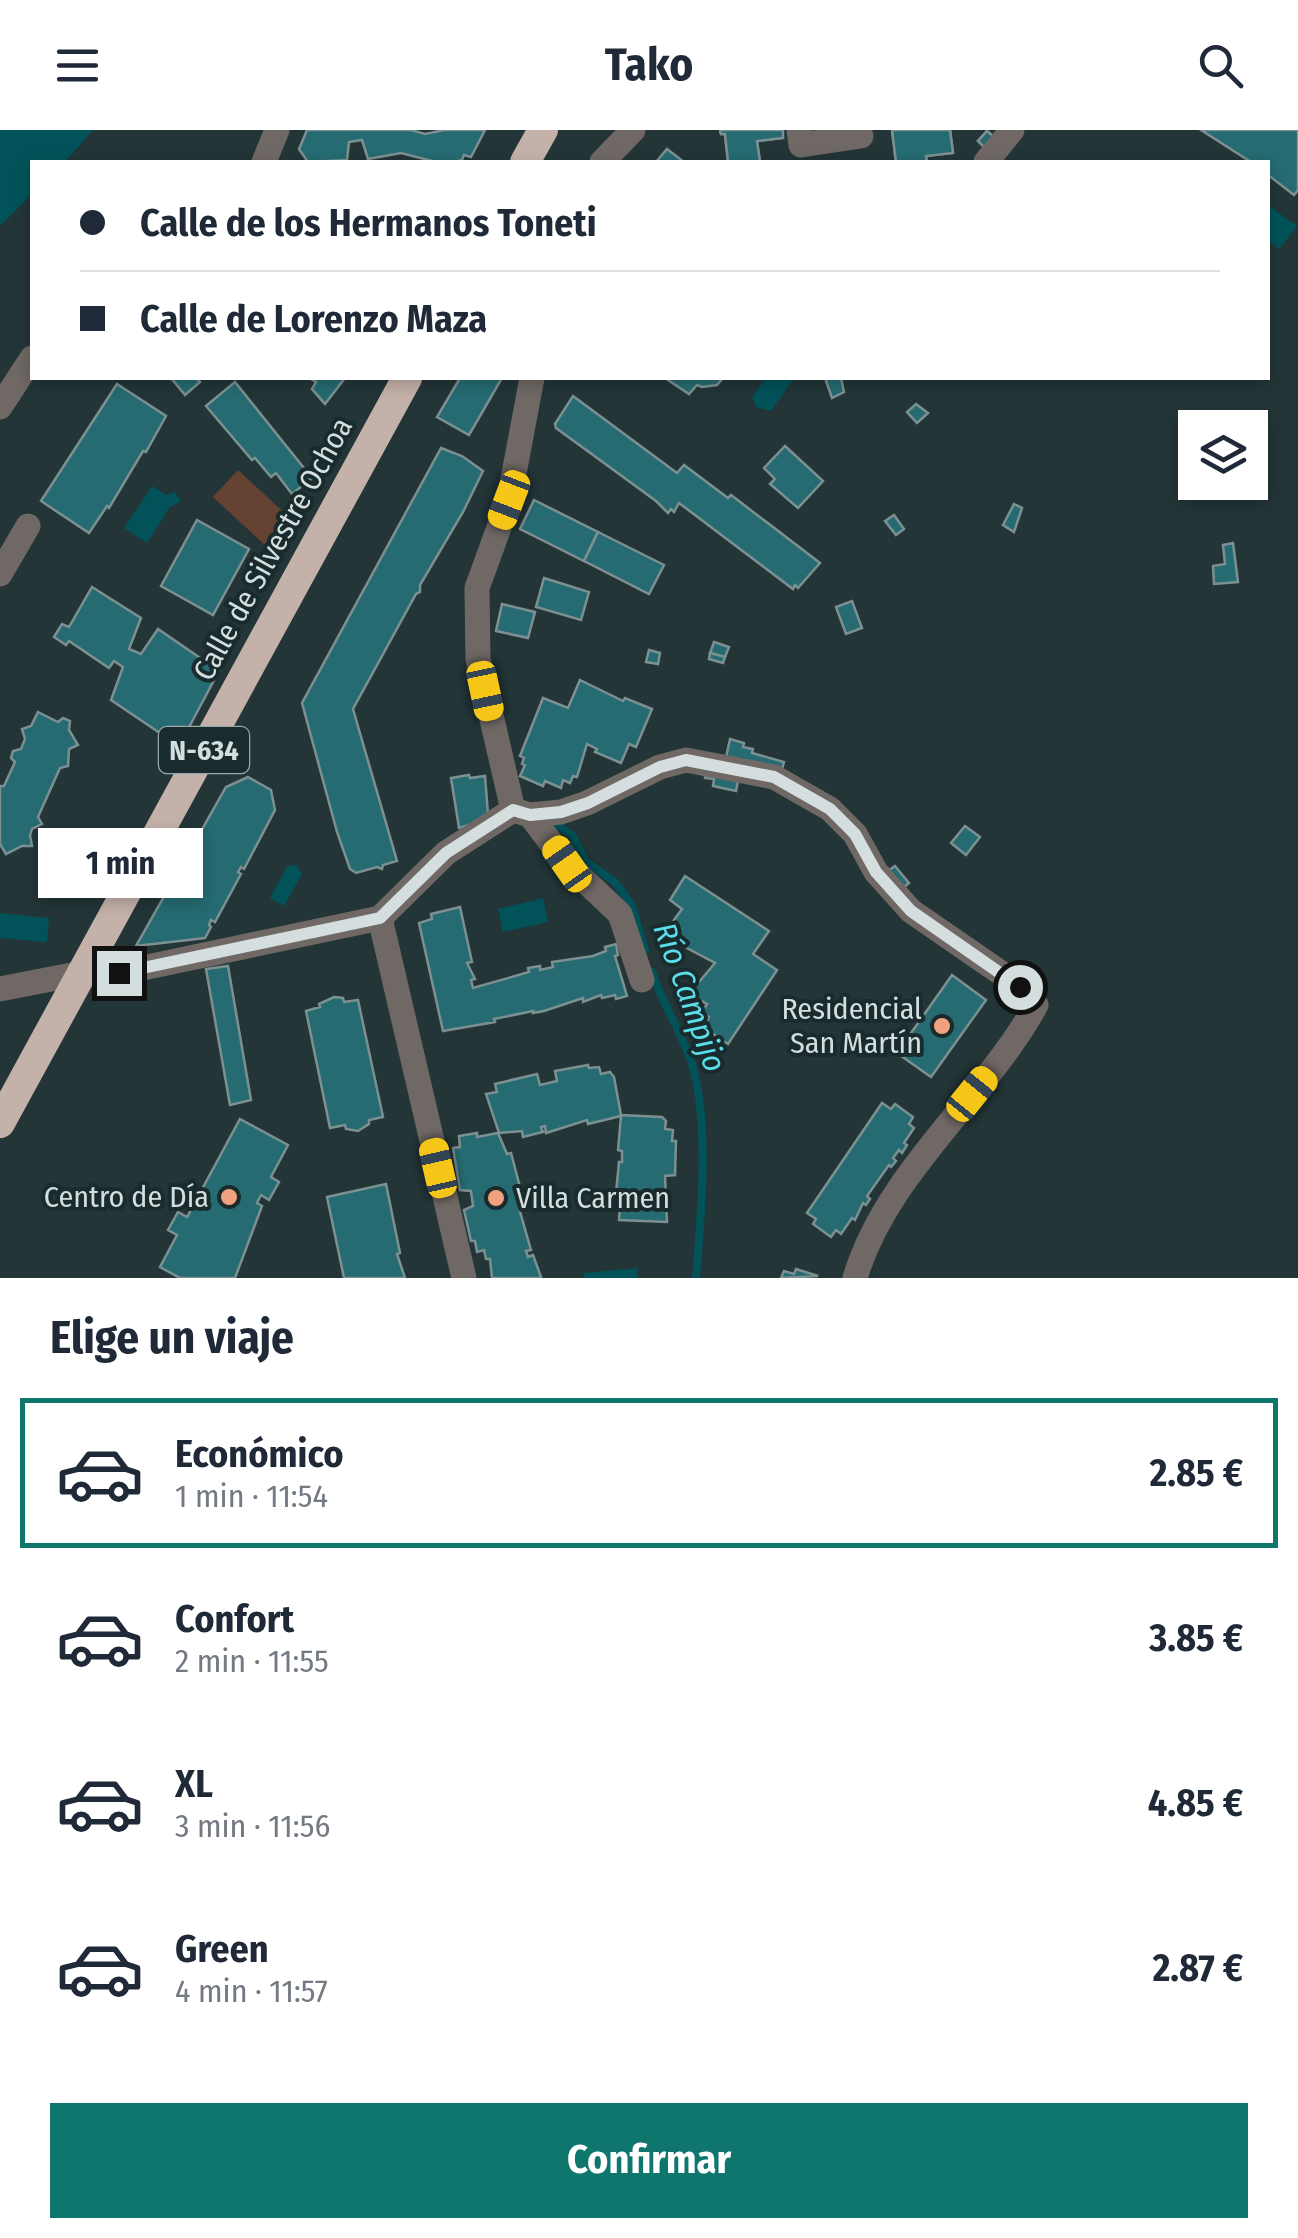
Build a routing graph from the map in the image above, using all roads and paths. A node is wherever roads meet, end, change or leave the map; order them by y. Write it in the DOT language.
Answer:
graph roads {
  1 [pos="277,130"];
  2 [pos="544,130"];
  3 [pos="633,130"];
  4 [pos="799,130"];
  5 [pos="1012,130"];
  6 [pos="861,136"];
  7 [pos="265,160"];
  8 [pos="526,160"];
  9 [pos="604,160"];
  10 [pos="988,160"];
  11 [pos="30,361"];
  12 [pos="406,380"];
  13 [pos="532,380"];
  14 [pos="0,407"];
  15 [pos="28,526"];
  16 [pos="0,574"];
  17 [pos="522,812"];
  18 [pos="380,918"];
  19 [pos="82,973"];
  20 [pos="642,980"];
  21 [pos="0,989"];
  22 [pos="0,1123"];
  23 [pos="464,1278"];
  24 [pos="855,1278"];
  1 -- 7 [label="street"];
  2 -- 8 [label="highway"];
  3 -- 9 [label="street"];
  4 -- 6 [label="street"];
  5 -- 10 [label="street"];
  11 -- 14 [label="street"];
  12 -- 19 [label="highway, Calle de Silvestre Ochoa / N-634"];
  13 -- 17 [label="street"];
  15 -- 16 [label="street"];
  17 -- 18 [label="street"];
  17 -- 20 [label="street"];
  17 -- 24 [label="street"];
  18 -- 19 [label="street"];
  18 -- 23 [label="street"];
  19 -- 21 [label="street"];
  19 -- 22 [label="highway, Calle de Silvestre Ochoa / N-634"];
}
